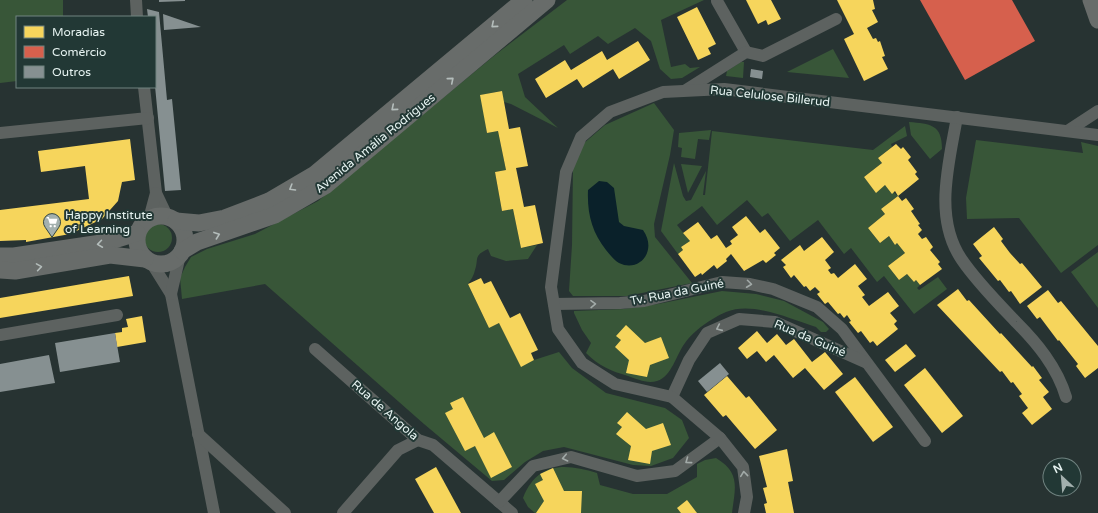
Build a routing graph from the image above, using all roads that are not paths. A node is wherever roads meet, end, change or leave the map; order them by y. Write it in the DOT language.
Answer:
graph roads {
  1 [pos="136,0"];
  2 [pos="524,0"];
  3 [pos="547,0"];
  4 [pos="1091,0"];
  5 [pos="717,2"];
  6 [pos="137,16"];
  7 [pos="836,19"];
  8 [pos="1098,20"];
  9 [pos="746,52"];
  10 [pos="144,88"];
  11 [pos="685,90"];
  12 [pos="1098,111"];
  13 [pos="148,118"];
  14 [pos="957,118"];
  15 [pos="1069,130"];
  16 [pos="0,133"];
  17 [pos="1098,135"];
  18 [pos="156,193"];
  19 [pos="149,218"];
  20 [pos="171,219"];
  21 [pos="137,233"];
  22 [pos="182,250"];
  23 [pos="0,256"];
  24 [pos="148,260"];
  25 [pos="0,270"];
  26 [pos="171,294"];
  27 [pos="554,304"];
  28 [pos="117,315"];
  29 [pos="0,335"];
  30 [pos="315,349"];
  31 [pos="866,362"];
  32 [pos="1066,396"];
  33 [pos="672,397"];
  34 [pos="198,434"];
  35 [pos="720,438"];
  36 [pos="418,440"];
  37 [pos="925,441"];
  38 [pos="499,502"];
  39 [pos="214,513"];
  40 [pos="285,513"];
  41 [pos="343,513"];
  42 [pos="512,513"];
  43 [pos="744,513"];
  1 -- 6 [label="street"];
  2 -- 20 [label="main road, Avenida Amália Rodrigues, one-way"];
  22 -- 3 [label="main road, Avenida Amália Rodrigues, one-way"];
  4 -- 8 [label="main road"];
  5 -- 9 [label="street"];
  7 -- 9 [label="street"];
  9 -- 11 [label="street"];
  10 -- 13 [label="street"];
  11 -- 14 [label="street, Rua Celulose Billerud"];
  11 -- 27 [label="street, Rua Celulose Billerud"];
  12 -- 15 [label="street"];
  13 -- 16 [label="street"];
  13 -- 18 [label="street"];
  14 -- 15 [label="street, Rua Celulose Billerud"];
  14 -- 32 [label="street"];
  15 -- 17 [label="street, Rua Celulose Billerud"];
  18 -- 19 [label="street"];
  18 -- 20 [label="street"];
  19 -- 20 [label="main road"];
  19 -- 21 [label="main road"];
  20 -- 22 [label="main road"];
  21 -- 23 [label="main road, one-way"];
  21 -- 24 [label="main road"];
  22 -- 24 [label="main road"];
  22 -- 26 [label="street"];
  25 -- 24 [label="main road, one-way"];
  24 -- 26 [label="street"];
  26 -- 34 [label="street"];
  27 -- 31 [label="street, Tv. Rua da Guiné, one-way"];
  27 -- 33 [label="street, Rua Celulose Billerud"];
  28 -- 29 [label="street"];
  30 -- 36 [label="street, Rua de Angola"];
  31 -- 33 [label="street, Rua da Guiné, one-way"];
  31 -- 37 [label="street, Rua da Guiné"];
  33 -- 35 [label="street, Rua Celulose Billerud"];
  34 -- 39 [label="street"];
  34 -- 40 [label="street"];
  35 -- 38 [label="street, one-way"];
  43 -- 35 [label="street, Rua Celulose Billerud, one-way"];
  36 -- 38 [label="street, Rua de Angola"];
  36 -- 41 [label="street"];
  38 -- 42 [label="street, Rua de Angola"];
}
